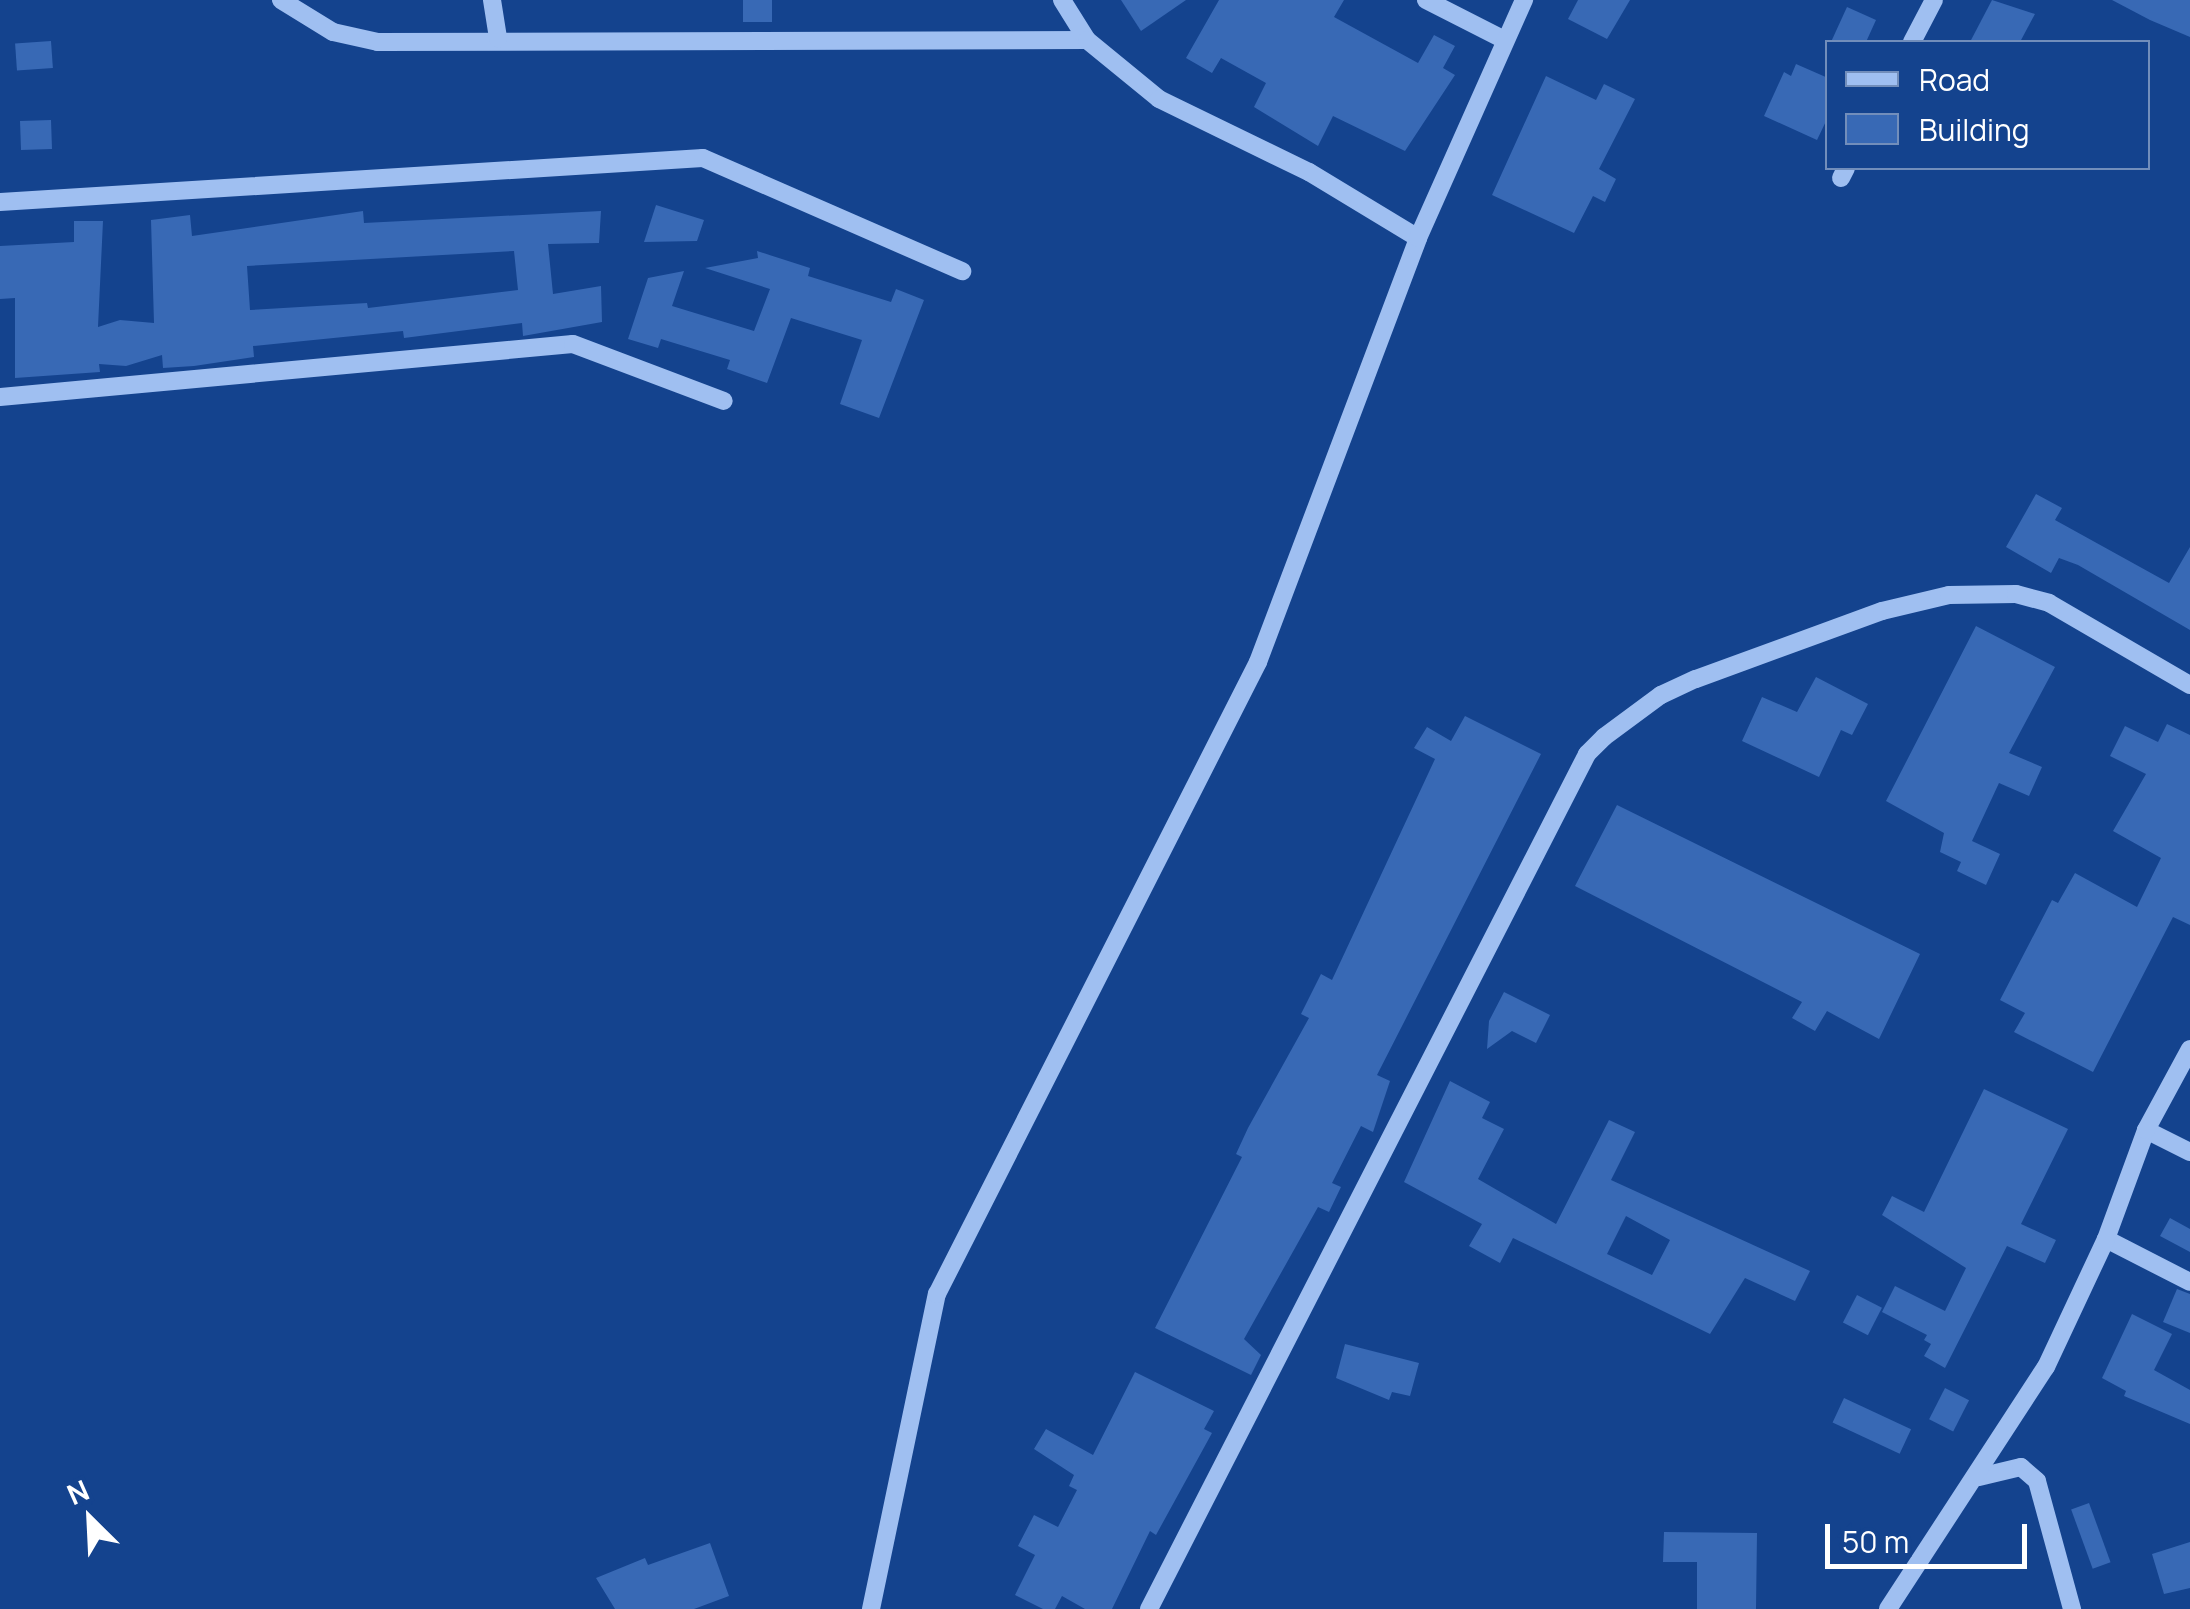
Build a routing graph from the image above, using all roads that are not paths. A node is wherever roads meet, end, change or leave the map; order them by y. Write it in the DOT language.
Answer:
graph roads {
  1 [pos="280,0"];
  2 [pos="492,0"];
  3 [pos="1062,0"];
  4 [pos="1426,0"];
  5 [pos="1524,0"];
  6 [pos="1934,0"];
  7 [pos="498,39"];
  8 [pos="1087,40"];
  9 [pos="1502,40"];
  10 [pos="1913,40"];
  11 [pos="0,202"];
  12 [pos="1418,238"];
  13 [pos="962,271"];
  14 [pos="0,396"];
  15 [pos="724,401"];
  16 [pos="2190,685"];
  17 [pos="2190,1050"];
  18 [pos="2146,1130"];
  19 [pos="2190,1152"];
  20 [pos="2106,1239"];
  21 [pos="2190,1282"];
  22 [pos="1979,1477"];
  23 [pos="871,1609"];
  24 [pos="1149,1609"];
  25 [pos="1888,1609"];
  26 [pos="2072,1609"];
  1 -- 7 [label="street"];
  2 -- 7 [label="street"];
  3 -- 8 [label="street"];
  4 -- 9 [label="street"];
  5 -- 9 [label="street"];
  6 -- 10 [label="street"];
  7 -- 8 [label="street"];
  8 -- 12 [label="street"];
  9 -- 12 [label="street"];
  11 -- 13 [label="street"];
  12 -- 23 [label="street"];
  14 -- 15 [label="street"];
  16 -- 24 [label="street"];
  17 -- 18 [label="street"];
  18 -- 19 [label="street"];
  18 -- 20 [label="street"];
  20 -- 21 [label="street"];
  20 -- 22 [label="street"];
  22 -- 25 [label="street"];
  22 -- 26 [label="street"];
}
